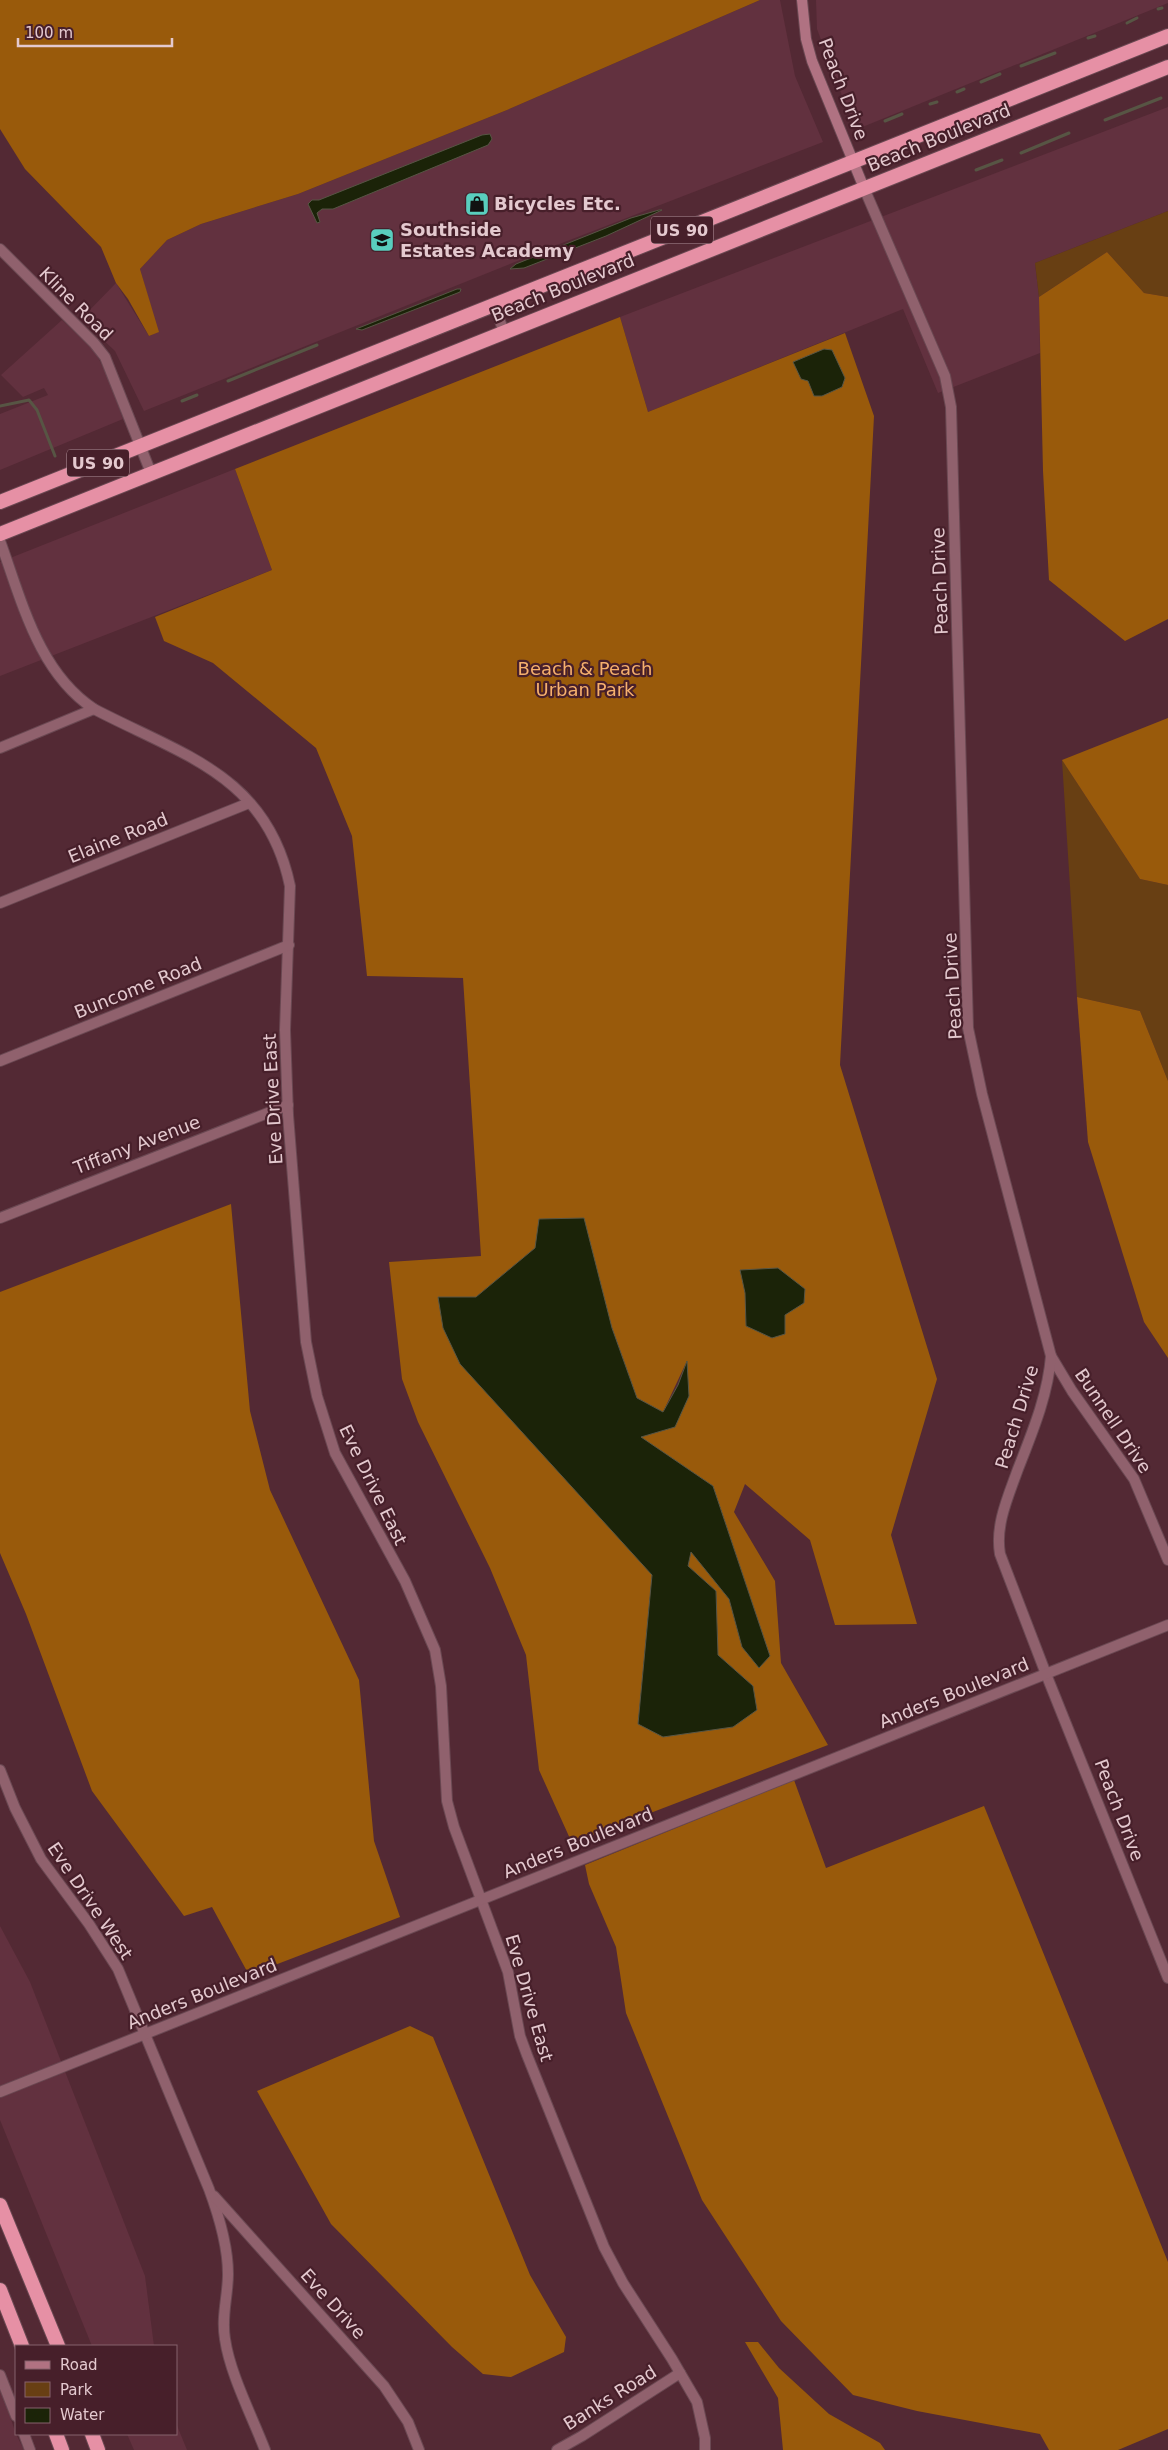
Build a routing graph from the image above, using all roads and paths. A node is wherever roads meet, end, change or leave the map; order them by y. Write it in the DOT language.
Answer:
graph roads {
  1 [pos="802,0"];
  2 [pos="1168,36"];
  3 [pos="1168,67"];
  4 [pos="854,162"];
  5 [pos="864,188"];
  6 [pos="0,249"];
  7 [pos="494,305"];
  8 [pos="504,332"];
  9 [pos="140,446"];
  10 [pos="150,473"];
  11 [pos="0,502"];
  12 [pos="0,534"];
  13 [pos="0,541"];
  14 [pos="94,709"];
  15 [pos="0,748"];
  16 [pos="249,803"];
  17 [pos="0,903"];
  18 [pos="289,945"];
  19 [pos="0,1061"];
  20 [pos="288,1105"];
  21 [pos="0,1218"];
  22 [pos="1051,1356"];
  23 [pos="1168,1560"];
  24 [pos="1168,1625"];
  25 [pos="1046,1674"];
  26 [pos="0,1770"];
  27 [pos="480,1900"];
  28 [pos="1168,1978"];
  29 [pos="145,2034"];
  30 [pos="0,2092"];
  31 [pos="209,2189"];
  32 [pos="0,2205"];
  33 [pos="0,2290"];
  34 [pos="22,2345"];
  35 [pos="58,2345"];
  36 [pos="680,2372"];
  37 [pos="0,2375"];
  38 [pos="15,2413"];
  39 [pos="24,2435"];
  40 [pos="56,2435"];
  41 [pos="92,2435"];
  42 [pos="30,2450"];
  43 [pos="62,2450"];
  44 [pos="98,2450"];
  45 [pos="265,2450"];
  46 [pos="419,2450"];
  47 [pos="556,2450"];
  48 [pos="705,2450"];
  1 -- 4 [label="main road, Peach Drive"];
  2 -- 4 [label="highway, US 90"];
  3 -- 5 [label="highway, Beach Boulevard / US 90"];
  4 -- 5 [label="main road, Peach Drive"];
  4 -- 7 [label="highway, US 90"];
  5 -- 8 [label="highway, Beach Boulevard / US 90"];
  5 -- 22 [label="street, Peach Drive"];
  6 -- 9 [label="street, Kline Road"];
  7 -- 8 [label="street"];
  7 -- 9 [label="highway, US 90"];
  8 -- 10 [label="highway, Beach Boulevard / US 90"];
  9 -- 10 [label="street, Kline Road"];
  9 -- 11 [label="highway, US 90"];
  10 -- 12 [label="highway, Beach Boulevard / US 90"];
  13 -- 14 [label="street, Eve Drive East"];
  14 -- 15 [label="street"];
  14 -- 16 [label="street, Eve Drive East"];
  16 -- 17 [label="street, Elaine Road"];
  16 -- 18 [label="street, Eve Drive East"];
  18 -- 19 [label="street, Buncome Road"];
  18 -- 20 [label="street, Eve Drive East"];
  20 -- 21 [label="street, Tiffany Avenue"];
  20 -- 27 [label="street, Eve Drive East"];
  22 -- 23 [label="street, Bunnell Drive"];
  22 -- 25 [label="street, Peach Drive"];
  24 -- 25 [label="street, Anders Boulevard"];
  25 -- 27 [label="street, Anders Boulevard"];
  25 -- 28 [label="street, Peach Drive"];
  26 -- 29 [label="street, Eve Drive West"];
  27 -- 29 [label="street, Anders Boulevard"];
  27 -- 36 [label="street, Eve Drive East"];
  29 -- 30 [label="street, Anders Boulevard"];
  29 -- 31 [label="street, Eve Drive West"];
  31 -- 45 [label="street, Eve Drive West"];
  31 -- 46 [label="street, Eve Drive"];
  32 -- 35 [label="highway"];
  33 -- 34 [label="highway"];
  36 -- 47 [label="street, Banks Road"];
  36 -- 48 [label="street, Eve Drive East"];
  37 -- 38 [label="street"];
  39 -- 42 [label="street"];
  40 -- 43 [label="highway"];
  41 -- 44 [label="highway"];
}
